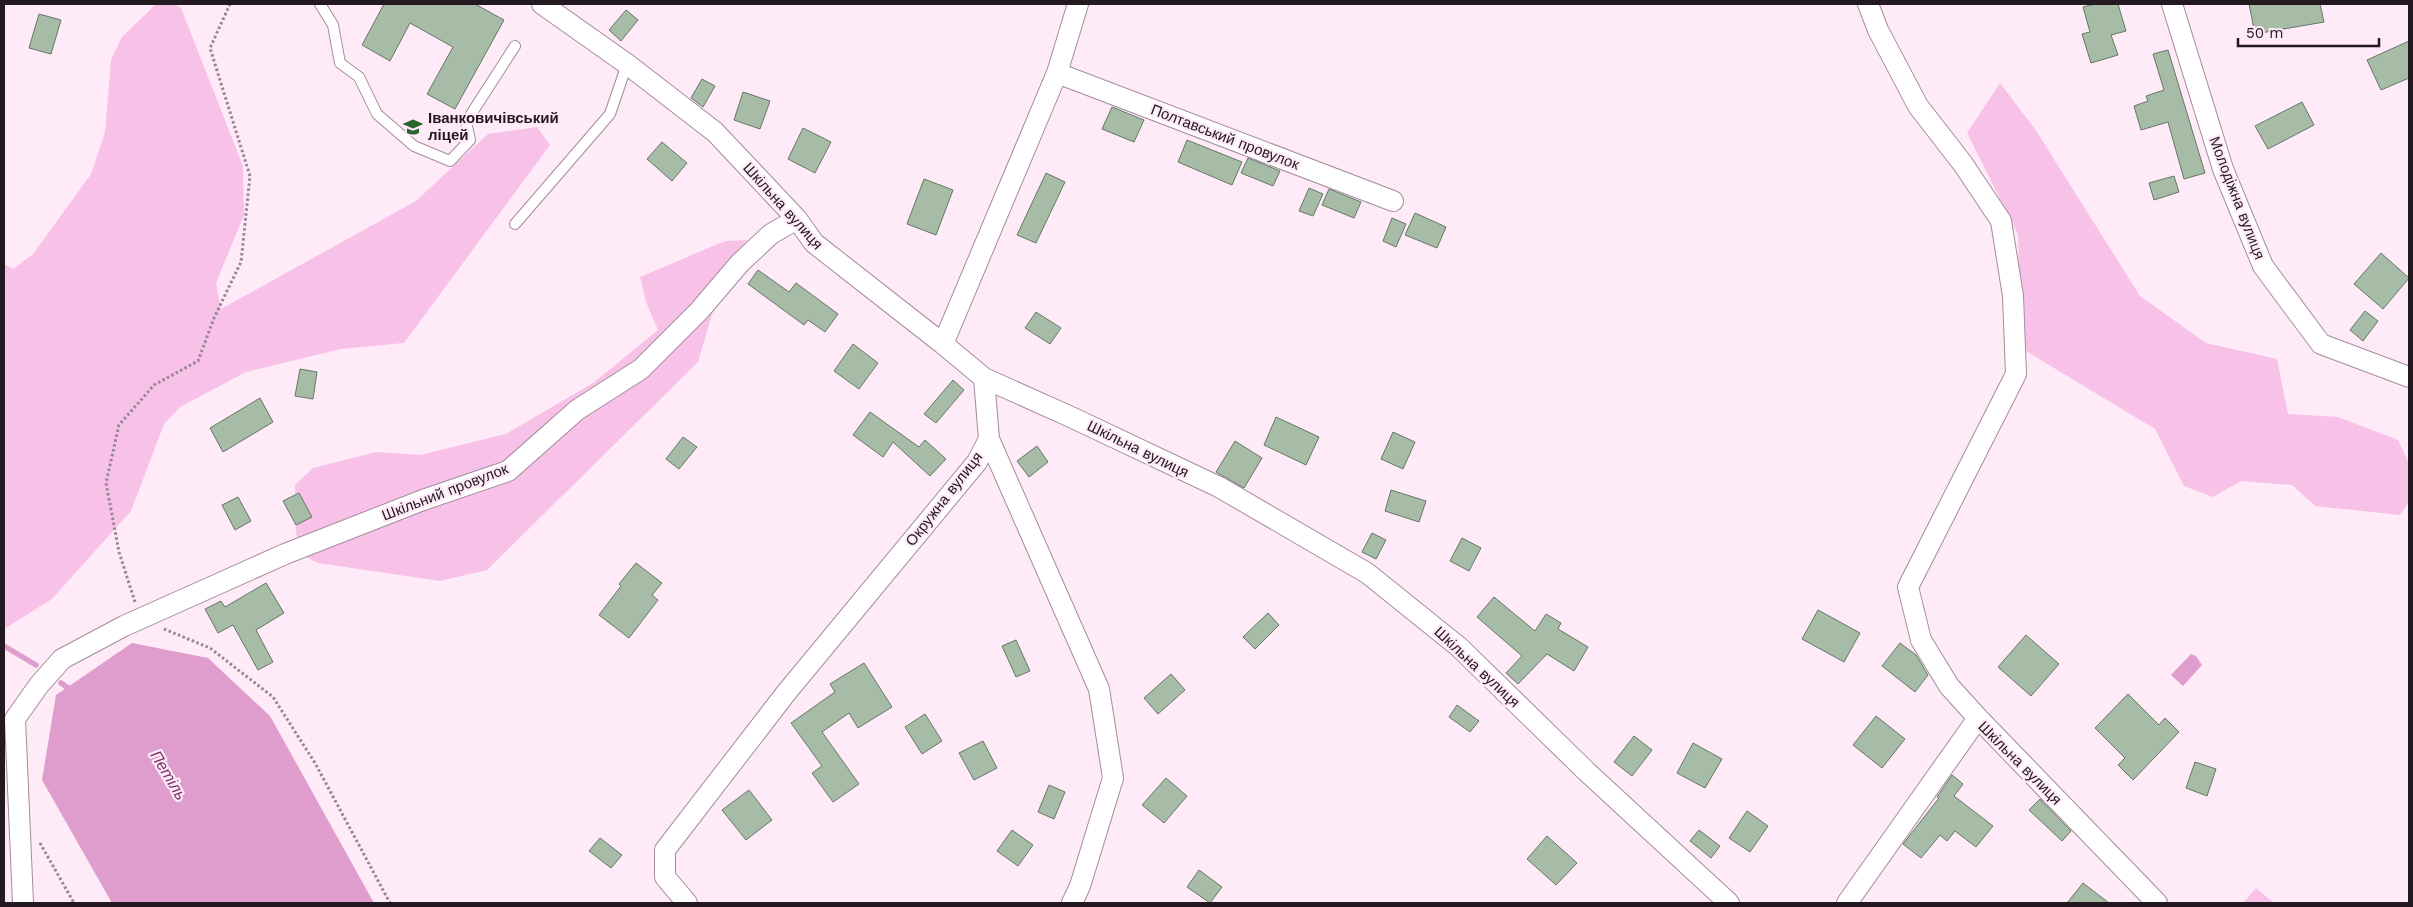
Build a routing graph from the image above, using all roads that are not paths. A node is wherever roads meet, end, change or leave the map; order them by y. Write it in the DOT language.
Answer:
graph roads {
  1 [pos="320,4"];
  2 [pos="542,4"];
  3 [pos="1078,4"];
  4 [pos="1868,4"];
  5 [pos="2172,4"];
  6 [pos="515,46"];
  7 [pos="627,64"];
  8 [pos="1057,73"];
  9 [pos="1393,201"];
  10 [pos="797,219"];
  11 [pos="515,224"];
  12 [pos="943,344"];
  13 [pos="2409,377"];
  14 [pos="984,378"];
  15 [pos="989,439"];
  16 [pos="1978,718"];
  17 [pos="9,720"];
  18 [pos="23,903"];
  19 [pos="687,903"];
  20 [pos="1072,903"];
  21 [pos="1729,903"];
  22 [pos="1847,903"];
  23 [pos="2157,903"];
  1 -- 6 [label="lane"];
  2 -- 7 [label="street, Шкільна вулиця"];
  3 -- 8 [label="street"];
  4 -- 16 [label="street"];
  5 -- 13 [label="street, Молодіжна вулиця"];
  7 -- 10 [label="street, Шкільна вулиця"];
  7 -- 11 [label="lane"];
  8 -- 9 [label="street, Полтавський провулок"];
  8 -- 12 [label="street"];
  10 -- 12 [label="street, Шкільна вулиця"];
  10 -- 17 [label="street, Шкільний провулок"];
  12 -- 14 [label="street, Шкільна вулиця"];
  14 -- 15 [label="street"];
  14 -- 21 [label="street, Шкільна вулиця"];
  15 -- 19 [label="street, Окружна вулиця"];
  15 -- 20 [label="street, Окружна вулиця"];
  16 -- 22 [label="street, Шкільна вулиця"];
  16 -- 23 [label="street, Шкільна вулиця"];
  17 -- 18 [label="street"];
}
